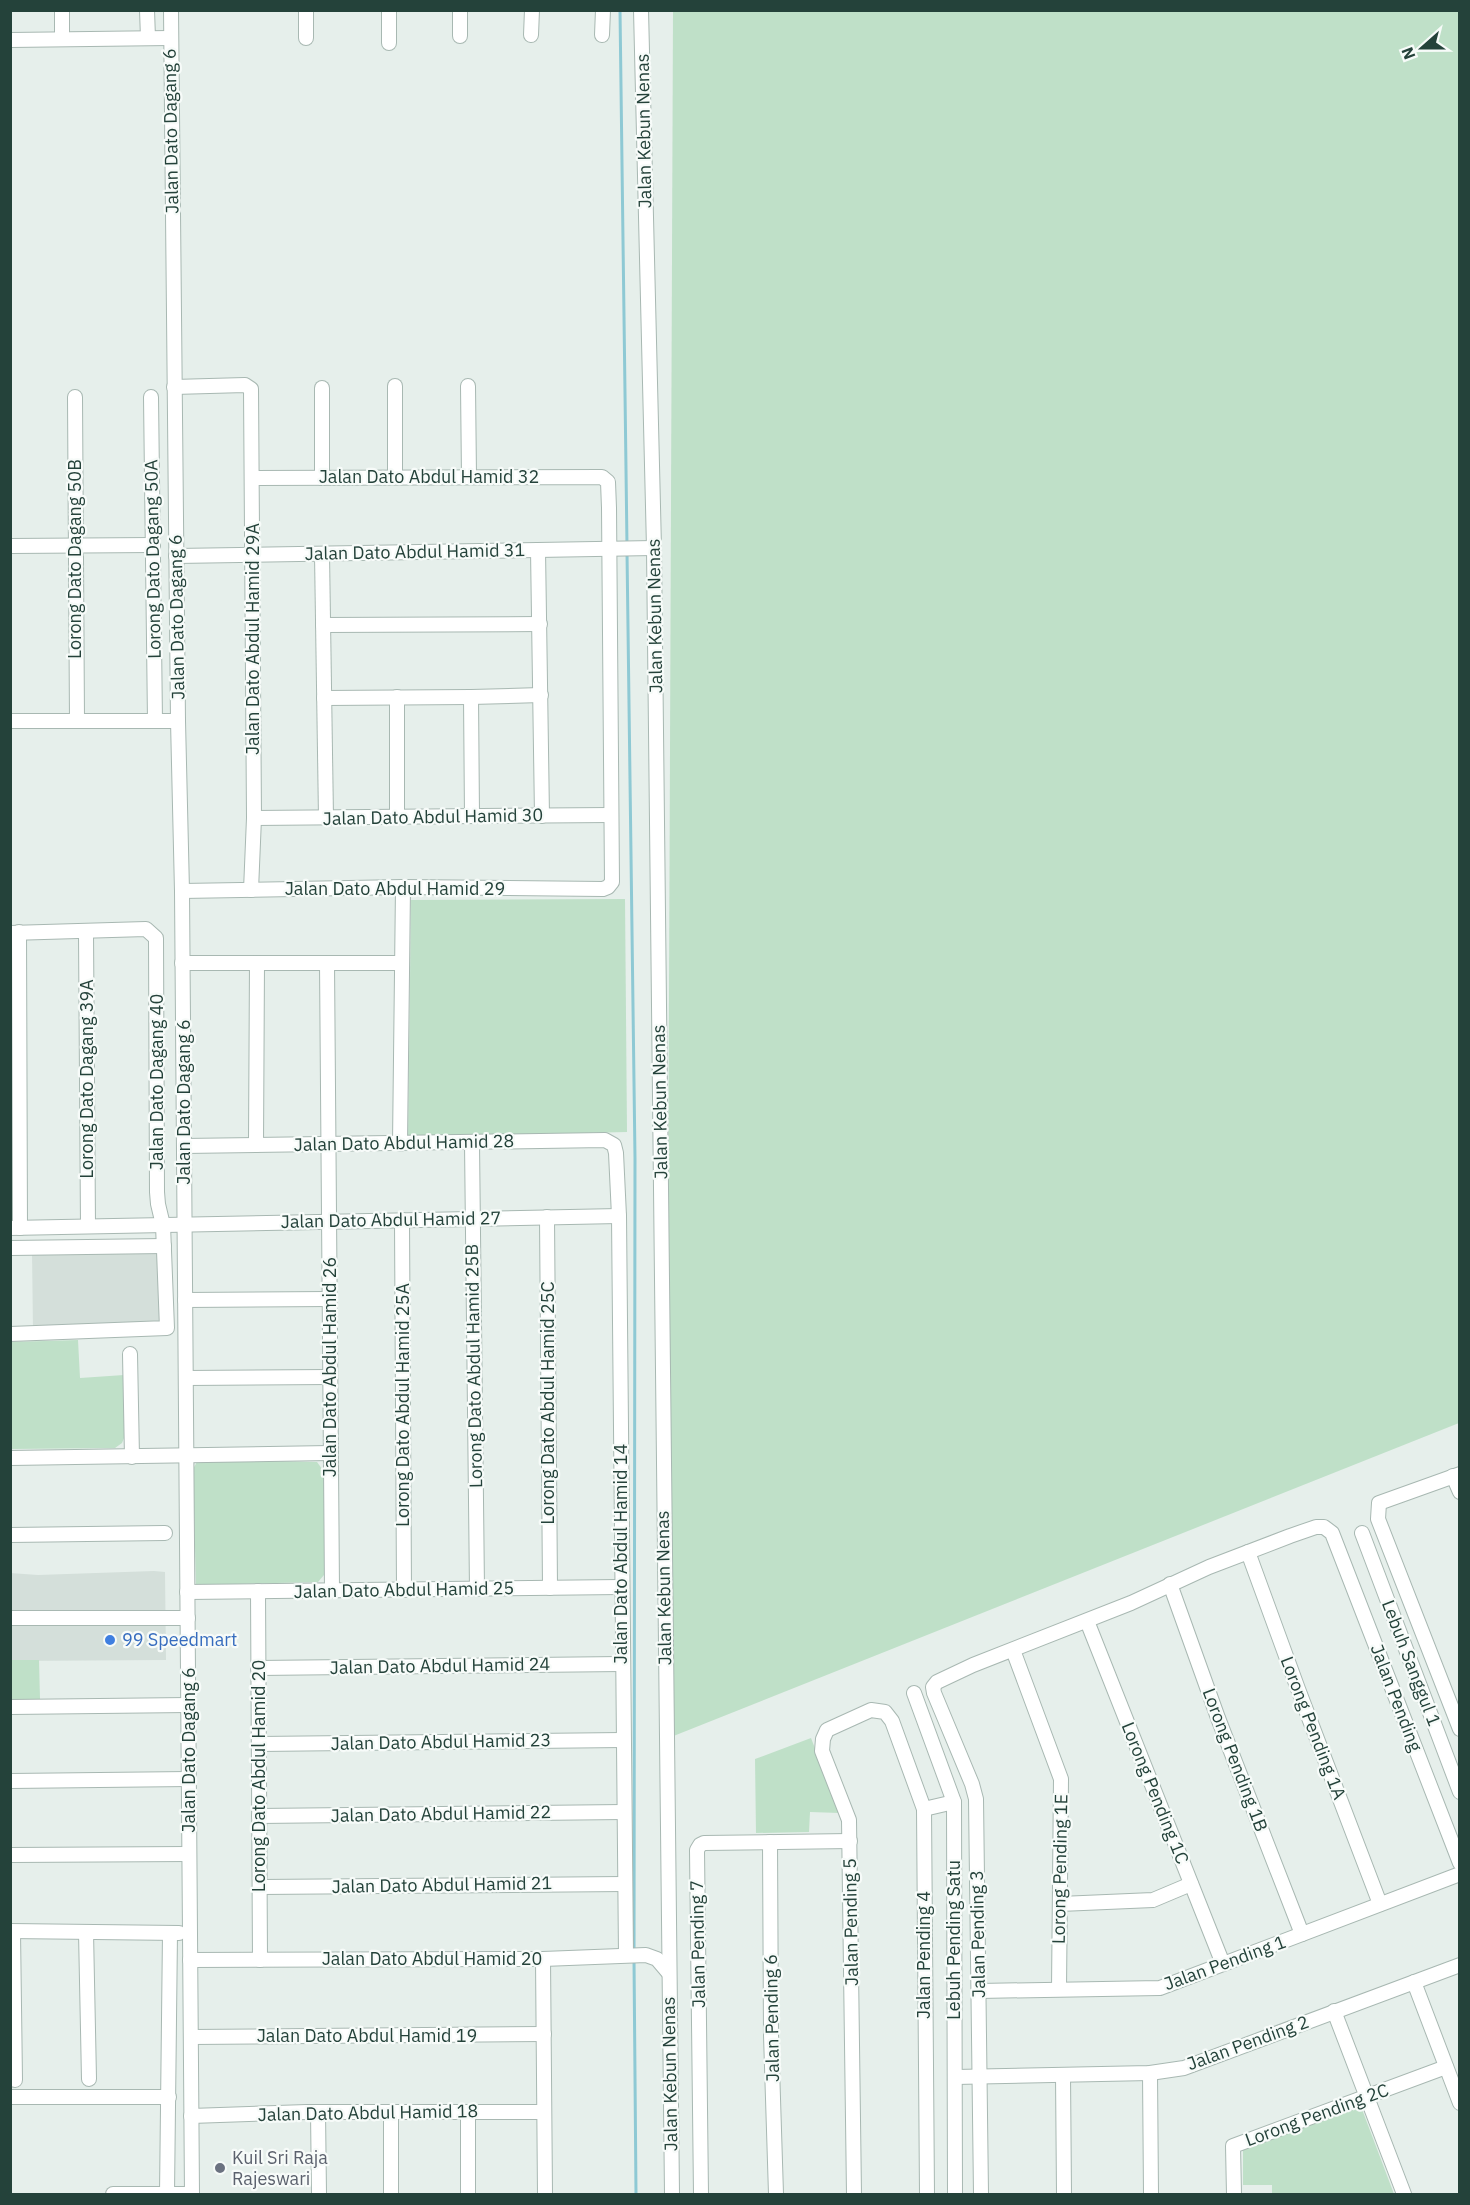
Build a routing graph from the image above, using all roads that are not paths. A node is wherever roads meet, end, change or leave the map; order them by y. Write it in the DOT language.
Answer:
graph roads {
  1 [pos="62,10"];
  2 [pos="147,10"];
  3 [pos="171,10"];
  4 [pos="306,10"];
  5 [pos="389,10"];
  6 [pos="460,10"];
  7 [pos="532,10"];
  8 [pos="603,10"];
  9 [pos="641,10"];
  10 [pos="531,35"];
  11 [pos="603,35"];
  12 [pos="460,36"];
  13 [pos="148,38"];
  14 [pos="170,38"];
  15 [pos="306,38"];
  16 [pos="10,39"];
  17 [pos="62,39"];
  18 [pos="388,43"];
  19 [pos="395,386"];
  20 [pos="468,386"];
  21 [pos="174,387"];
  22 [pos="322,388"];
  23 [pos="75,397"];
  24 [pos="151,397"];
  25 [pos="395,477"];
  26 [pos="469,477"];
  27 [pos="252,478"];
  28 [pos="322,478"];
  29 [pos="153,545"];
  30 [pos="10,546"];
  31 [pos="74,546"];
  32 [pos="654,548"];
  33 [pos="609,549"];
  34 [pos="538,550"];
  35 [pos="322,554"];
  36 [pos="252,555"];
  37 [pos="176,556"];
  38 [pos="540,624"];
  39 [pos="323,625"];
  40 [pos="541,694"];
  41 [pos="471,697"];
  42 [pos="324,698"];
  43 [pos="397,698"];
  44 [pos="10,721"];
  45 [pos="77,721"];
  46 [pos="154,721"];
  47 [pos="178,721"];
  48 [pos="611,815"];
  49 [pos="472,816"];
  50 [pos="542,816"];
  51 [pos="397,817"];
  52 [pos="254,818"];
  53 [pos="326,818"];
  54 [pos="403,887"];
  55 [pos="251,890"];
  56 [pos="182,891"];
  57 [pos="15,932"];
  58 [pos="86,932"];
  59 [pos="183,963"];
  60 [pos="257,963"];
  61 [pos="327,963"];
  62 [pos="402,963"];
  63 [pos="15,1004"];
  64 [pos="472,1143"];
  65 [pos="329,1144"];
  66 [pos="400,1144"];
  67 [pos="256,1145"];
  68 [pos="184,1146"];
  69 [pos="616,1153"];
  70 [pos="619,1216"];
  71 [pos="548,1217"];
  72 [pos="473,1219"];
  73 [pos="402,1220"];
  74 [pos="330,1221"];
  75 [pos="184,1224"];
  76 [pos="163,1225"];
  77 [pos="88,1226"];
  78 [pos="15,1228"];
  79 [pos="164,1246"];
  80 [pos="10,1248"];
  81 [pos="329,1299"];
  82 [pos="185,1300"];
  83 [pos="10,1334"];
  84 [pos="130,1354"];
  85 [pos="330,1377"];
  86 [pos="186,1378"];
  87 [pos="330,1453"];
  88 [pos="186,1456"];
  89 [pos="132,1457"];
  90 [pos="10,1458"];
  91 [pos="1456,1475"];
  92 [pos="1460,1492"];
  93 [pos="165,1533"];
  94 [pos="1362,1533"];
  95 [pos="10,1534"];
  96 [pos="1248,1552"];
  97 [pos="1170,1584"];
  98 [pos="621,1587"];
  99 [pos="549,1588"];
  100 [pos="477,1589"];
  101 [pos="332,1590"];
  102 [pos="404,1590"];
  103 [pos="258,1591"];
  104 [pos="187,1592"];
  105 [pos="10,1618"];
  106 [pos="188,1618"];
  107 [pos="1087,1621"];
  108 [pos="1013,1650"];
  109 [pos="622,1664"];
  110 [pos="258,1668"];
  111 [pos="914,1693"];
  112 [pos="188,1705"];
  113 [pos="10,1707"];
  114 [pos="892,1721"];
  115 [pos="1460,1729"];
  116 [pos="623,1740"];
  117 [pos="259,1744"];
  118 [pos="189,1779"];
  119 [pos="10,1781"];
  120 [pos="1460,1792"];
  121 [pos="954,1802"];
  122 [pos="924,1809"];
  123 [pos="624,1812"];
  124 [pos="259,1816"];
  125 [pos="850,1841"];
  126 [pos="770,1842"];
  127 [pos="189,1854"];
  128 [pos="10,1855"];
  129 [pos="1460,1863"];
  130 [pos="1460,1874"];
  131 [pos="625,1884"];
  132 [pos="1191,1884"];
  133 [pos="260,1887"];
  134 [pos="1060,1904"];
  135 [pos="1380,1904"];
  136 [pos="12,1932"];
  137 [pos="86,1932"];
  138 [pos="170,1933"];
  139 [pos="190,1933"];
  140 [pos="1302,1934"];
  141 [pos="626,1955"];
  142 [pos="543,1959"];
  143 [pos="190,1960"];
  144 [pos="260,1960"];
  145 [pos="1223,1964"];
  146 [pos="1460,1965"];
  147 [pos="668,1972"];
  148 [pos="1414,1982"];
  149 [pos="1059,1989"];
  150 [pos="979,1991"];
  151 [pos="1334,2011"];
  152 [pos="544,2034"];
  153 [pos="191,2037"];
  154 [pos="1446,2067"];
  155 [pos="1150,2073"];
  156 [pos="1063,2075"];
  157 [pos="955,2077"];
  158 [pos="978,2077"];
  159 [pos="89,2079"];
  160 [pos="15,2080"];
  161 [pos="1366,2096"];
  162 [pos="10,2097"];
  163 [pos="169,2097"];
  164 [pos="1460,2103"];
  165 [pos="318,2112"];
  166 [pos="392,2112"];
  167 [pos="468,2112"];
  168 [pos="544,2112"];
  169 [pos="191,2116"];
  170 [pos="113,2194"];
  171 [pos="167,2194"];
  172 [pos="192,2194"];
  173 [pos="319,2194"];
  174 [pos="391,2194"];
  175 [pos="468,2194"];
  176 [pos="545,2194"];
  177 [pos="672,2194"];
  178 [pos="701,2194"];
  179 [pos="776,2194"];
  180 [pos="854,2194"];
  181 [pos="927,2194"];
  182 [pos="956,2194"];
  183 [pos="981,2194"];
  184 [pos="1064,2194"];
  185 [pos="1151,2194"];
  186 [pos="1234,2194"];
  187 [pos="1404,2194"];
  1 -- 17 [label="street"];
  2 -- 13 [label="street"];
  3 -- 14 [label="street, Jalan Dato Dagang 6"];
  4 -- 15 [label="street"];
  5 -- 18 [label="street"];
  6 -- 12 [label="street"];
  7 -- 10 [label="street"];
  8 -- 11 [label="street"];
  9 -- 32 [label="street, Jalan Kebun Nenas"];
  13 -- 14 [label="street"];
  13 -- 17 [label="street"];
  14 -- 21 [label="street, Jalan Dato Dagang 6"];
  16 -- 17 [label="street"];
  19 -- 25 [label="street"];
  20 -- 26 [label="street"];
  21 -- 27 [label="street, Jalan Dato Abdul Hamid 29A"];
  21 -- 37 [label="street, Jalan Dato Dagang 6"];
  22 -- 28 [label="street"];
  23 -- 31 [label="street, Lorong Dato Dagang 50B"];
  24 -- 29 [label="street, Lorong Dato Dagang 50A"];
  25 -- 26 [label="street, Jalan Dato Abdul Hamid 32"];
  25 -- 28 [label="street, Jalan Dato Abdul Hamid 32"];
  26 -- 33 [label="street, Jalan Dato Abdul Hamid 32"];
  27 -- 28 [label="street, Jalan Dato Abdul Hamid 32"];
  27 -- 36 [label="street, Jalan Dato Abdul Hamid 29A"];
  29 -- 31 [label="street"];
  29 -- 46 [label="street, Lorong Dato Dagang 50A"];
  30 -- 31 [label="street"];
  31 -- 45 [label="street, Lorong Dato Dagang 50B"];
  32 -- 33 [label="street, Jalan Dato Abdul Hamid 31"];
  32 -- 147 [label="street, Jalan Kebun Nenas"];
  33 -- 34 [label="street, Jalan Dato Abdul Hamid 31"];
  33 -- 48 [label="street"];
  34 -- 35 [label="street, Jalan Dato Abdul Hamid 31"];
  34 -- 38 [label="street"];
  35 -- 36 [label="street, Jalan Dato Abdul Hamid 31"];
  35 -- 39 [label="street"];
  36 -- 37 [label="street, Jalan Dato Abdul Hamid 31"];
  36 -- 52 [label="street, Jalan Dato Abdul Hamid 29A"];
  37 -- 47 [label="street, Jalan Dato Dagang 6"];
  38 -- 39 [label="street"];
  38 -- 40 [label="street"];
  39 -- 42 [label="street"];
  40 -- 41 [label="street"];
  40 -- 50 [label="street"];
  41 -- 43 [label="street"];
  41 -- 49 [label="street"];
  42 -- 43 [label="street"];
  42 -- 53 [label="street"];
  43 -- 51 [label="street"];
  44 -- 45 [label="street"];
  45 -- 46 [label="street"];
  46 -- 47 [label="street"];
  47 -- 56 [label="street, Jalan Dato Dagang 6"];
  48 -- 50 [label="street, Jalan Dato Abdul Hamid 30"];
  48 -- 54 [label="street, Jalan Dato Abdul Hamid 29"];
  49 -- 50 [label="street, Jalan Dato Abdul Hamid 30"];
  49 -- 51 [label="street, Jalan Dato Abdul Hamid 30"];
  51 -- 53 [label="street, Jalan Dato Abdul Hamid 30"];
  52 -- 53 [label="street, Jalan Dato Abdul Hamid 30"];
  52 -- 55 [label="street, Jalan Dato Abdul Hamid 29A"];
  54 -- 55 [label="street, Jalan Dato Abdul Hamid 29"];
  54 -- 62 [label="street"];
  55 -- 56 [label="street, Jalan Dato Abdul Hamid 29"];
  56 -- 59 [label="street, Jalan Dato Dagang 6"];
  57 -- 58 [label="street"];
  57 -- 63 [label="street"];
  58 -- 76 [label="street, Jalan Dato Dagang 40"];
  58 -- 77 [label="street, Lorong Dato Dagang 39A"];
  59 -- 60 [label="street"];
  59 -- 68 [label="street, Jalan Dato Dagang 6"];
  60 -- 61 [label="street"];
  60 -- 67 [label="street"];
  61 -- 62 [label="street"];
  61 -- 65 [label="street, Jalan Dato Abdul Hamid 26"];
  62 -- 66 [label="street"];
  63 -- 78 [label="street"];
  64 -- 66 [label="street, Jalan Dato Abdul Hamid 28"];
  64 -- 69 [label="street, Jalan Dato Abdul Hamid 28"];
  64 -- 72 [label="street, Lorong Dato Abdul Hamid 25B"];
  65 -- 66 [label="street, Jalan Dato Abdul Hamid 28"];
  65 -- 67 [label="street, Jalan Dato Abdul Hamid 28"];
  65 -- 74 [label="street, Jalan Dato Abdul Hamid 26"];
  67 -- 68 [label="street, Jalan Dato Abdul Hamid 28"];
  68 -- 75 [label="street, Jalan Dato Dagang 6"];
  69 -- 70 [label="street, Jalan Dato Abdul Hamid 14"];
  70 -- 71 [label="street, Jalan Dato Abdul Hamid 27"];
  70 -- 98 [label="street, Jalan Dato Abdul Hamid 14"];
  71 -- 72 [label="street, Jalan Dato Abdul Hamid 27"];
  71 -- 99 [label="street, Lorong Dato Abdul Hamid 25C"];
  72 -- 73 [label="street, Jalan Dato Abdul Hamid 27"];
  72 -- 100 [label="street, Lorong Dato Abdul Hamid 25B"];
  73 -- 74 [label="street, Jalan Dato Abdul Hamid 27"];
  73 -- 102 [label="street, Lorong Dato Abdul Hamid 25A"];
  74 -- 75 [label="street, Jalan Dato Abdul Hamid 27"];
  74 -- 81 [label="street, Jalan Dato Abdul Hamid 26"];
  75 -- 76 [label="street, Jalan Dato Abdul Hamid 27"];
  75 -- 82 [label="street, Jalan Dato Dagang 6"];
  76 -- 77 [label="street, Jalan Dato Abdul Hamid 27"];
  76 -- 79 [label="street, Jalan Dato Dagang 40"];
  77 -- 78 [label="street, Jalan Dato Abdul Hamid 27"];
  79 -- 80 [label="street"];
  79 -- 83 [label="street, Jalan Dato Dagang 40"];
  81 -- 82 [label="street"];
  81 -- 85 [label="street, Jalan Dato Abdul Hamid 26"];
  82 -- 86 [label="street, Jalan Dato Dagang 6"];
  84 -- 89 [label="street"];
  85 -- 86 [label="street"];
  85 -- 87 [label="street, Jalan Dato Abdul Hamid 26"];
  86 -- 88 [label="street, Jalan Dato Dagang 6"];
  87 -- 88 [label="street"];
  87 -- 101 [label="street, Jalan Dato Abdul Hamid 26"];
  88 -- 89 [label="street"];
  88 -- 104 [label="street, Jalan Dato Dagang 6"];
  89 -- 90 [label="street"];
  91 -- 92 [label="street"];
  91 -- 115 [label="street"];
  93 -- 95 [label="street"];
  94 -- 120 [label="street, Lebuh Sanggul 1"];
  96 -- 97 [label="street"];
  96 -- 129 [label="street, Jalan Pending"];
  96 -- 135 [label="street, Lorong Pending 1A"];
  97 -- 107 [label="street"];
  97 -- 140 [label="street, Lorong Pending 1B"];
  98 -- 99 [label="street, Jalan Dato Abdul Hamid 25"];
  98 -- 109 [label="street, Jalan Dato Abdul Hamid 14"];
  99 -- 100 [label="street, Jalan Dato Abdul Hamid 25"];
  100 -- 102 [label="street, Jalan Dato Abdul Hamid 25"];
  101 -- 102 [label="street, Jalan Dato Abdul Hamid 25"];
  101 -- 103 [label="street, Jalan Dato Abdul Hamid 25"];
  103 -- 104 [label="street, Jalan Dato Abdul Hamid 25"];
  103 -- 110 [label="street, Lorong Dato Abdul Hamid 20"];
  104 -- 106 [label="street, Jalan Dato Dagang 6"];
  105 -- 106 [label="street"];
  106 -- 112 [label="street, Jalan Dato Dagang 6"];
  107 -- 108 [label="street"];
  107 -- 132 [label="street, Lorong Pending 1C"];
  108 -- 134 [label="street, Lorong Pending 1E"];
  108 -- 150 [label="street, Jalan Pending 3"];
  109 -- 110 [label="street, Jalan Dato Abdul Hamid 24"];
  109 -- 116 [label="street, Jalan Dato Abdul Hamid 14"];
  110 -- 117 [label="street, Lorong Dato Abdul Hamid 20"];
  111 -- 121 [label="street, Lebuh Pending Satu"];
  112 -- 113 [label="street"];
  112 -- 118 [label="street, Jalan Dato Dagang 6"];
  114 -- 122 [label="street, Jalan Pending 4"];
  114 -- 125 [label="street, Jalan Pending 5"];
  116 -- 117 [label="street, Jalan Dato Abdul Hamid 23"];
  116 -- 123 [label="street, Jalan Dato Abdul Hamid 14"];
  117 -- 124 [label="street, Lorong Dato Abdul Hamid 20"];
  118 -- 119 [label="street"];
  118 -- 127 [label="street, Jalan Dato Dagang 6"];
  121 -- 122 [label="street"];
  121 -- 157 [label="street, Lebuh Pending Satu"];
  122 -- 181 [label="street, Jalan Pending 4"];
  123 -- 124 [label="street, Jalan Dato Abdul Hamid 22"];
  123 -- 131 [label="street, Jalan Dato Abdul Hamid 14"];
  124 -- 133 [label="street, Lorong Dato Abdul Hamid 20"];
  125 -- 126 [label="street, Jalan Pending 7"];
  125 -- 180 [label="street, Jalan Pending 5"];
  126 -- 178 [label="street, Jalan Pending 7"];
  126 -- 179 [label="street, Jalan Pending 6"];
  127 -- 128 [label="street"];
  127 -- 139 [label="street, Jalan Dato Dagang 6"];
  130 -- 135 [label="street, Jalan Pending 1"];
  131 -- 133 [label="street, Jalan Dato Abdul Hamid 21"];
  131 -- 141 [label="street, Jalan Dato Abdul Hamid 14"];
  132 -- 134 [label="street"];
  132 -- 145 [label="street, Lorong Pending 1C"];
  133 -- 144 [label="street, Lorong Dato Abdul Hamid 20"];
  134 -- 149 [label="street, Lorong Pending 1E"];
  135 -- 140 [label="street, Jalan Pending 1"];
  136 -- 137 [label="street"];
  136 -- 160 [label="street"];
  137 -- 138 [label="street"];
  137 -- 159 [label="street"];
  138 -- 139 [label="street"];
  138 -- 163 [label="street"];
  139 -- 143 [label="street, Jalan Dato Dagang 6"];
  140 -- 145 [label="street, Jalan Pending 1"];
  141 -- 142 [label="street, Jalan Dato Abdul Hamid 20"];
  141 -- 147 [label="street, Jalan Dato Abdul Hamid 20"];
  142 -- 144 [label="street, Jalan Dato Abdul Hamid 20"];
  142 -- 152 [label="street"];
  143 -- 144 [label="street, Jalan Dato Abdul Hamid 20"];
  143 -- 153 [label="street, Jalan Dato Dagang 6"];
  145 -- 149 [label="street, Jalan Pending 1"];
  146 -- 148 [label="street, Jalan Pending 2"];
  147 -- 177 [label="street, Jalan Kebun Nenas"];
  148 -- 151 [label="street, Jalan Pending 2"];
  148 -- 154 [label="street"];
  149 -- 150 [label="street, Jalan Pending 1"];
  150 -- 158 [label="street, Jalan Pending 3"];
  151 -- 155 [label="street, Jalan Pending 2"];
  151 -- 161 [label="street"];
  152 -- 153 [label="street, Jalan Dato Abdul Hamid 19"];
  152 -- 168 [label="street"];
  153 -- 169 [label="street, Jalan Dato Dagang 6"];
  154 -- 161 [label="street, Lorong Pending 2C"];
  154 -- 164 [label="street"];
  155 -- 156 [label="street, Jalan Pending 2"];
  155 -- 185 [label="street"];
  156 -- 158 [label="street, Jalan Pending 2"];
  156 -- 184 [label="street"];
  157 -- 158 [label="street, Jalan Pending 2"];
  157 -- 182 [label="street, Lebuh Pending Satu"];
  158 -- 183 [label="street, Jalan Pending 3"];
  161 -- 186 [label="street, Lorong Pending 2C"];
  161 -- 187 [label="street"];
  162 -- 163 [label="street"];
  163 -- 171 [label="street"];
  165 -- 166 [label="street, Jalan Dato Abdul Hamid 18"];
  165 -- 169 [label="street, Jalan Dato Abdul Hamid 18"];
  165 -- 173 [label="street"];
  166 -- 167 [label="street, Jalan Dato Abdul Hamid 18"];
  166 -- 174 [label="street"];
  167 -- 168 [label="street, Jalan Dato Abdul Hamid 18"];
  167 -- 175 [label="street"];
  168 -- 176 [label="street"];
  169 -- 172 [label="street, Jalan Dato Dagang 6"];
  170 -- 171 [label="street"];
  171 -- 172 [label="street"];
}
